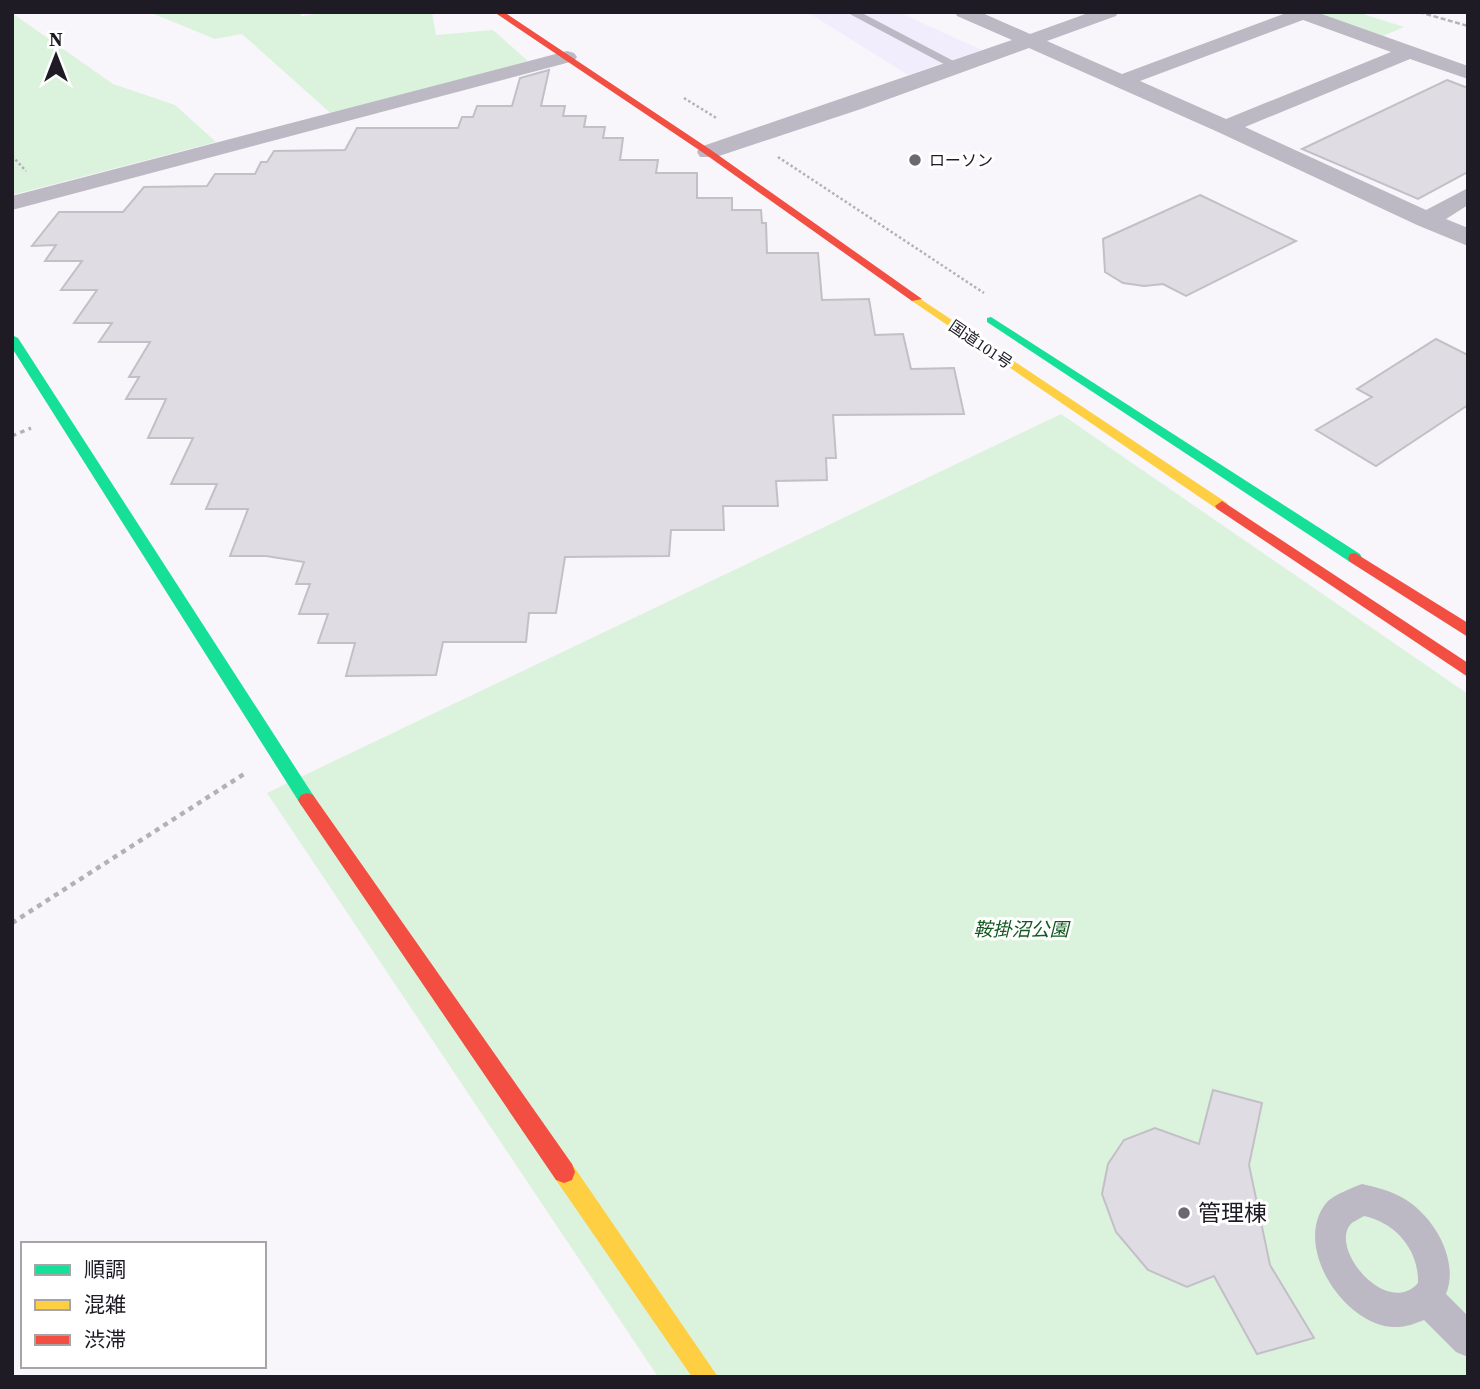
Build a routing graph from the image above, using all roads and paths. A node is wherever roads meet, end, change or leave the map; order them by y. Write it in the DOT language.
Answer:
graph roads {
  1 [pos="498,12"];
  2 [pos="851,12"];
  3 [pos="964,12"];
  4 [pos="1300,13"];
  5 [pos="1091,14"];
  6 [pos="1028,40"];
  7 [pos="1409,52"];
  8 [pos="567,57"];
  9 [pos="959,66"];
  10 [pos="1468,73"];
  11 [pos="1122,81"];
  12 [pos="1226,127"];
  13 [pos="714,129"];
  14 [pos="741,147"];
  15 [pos="708,152"];
  16 [pos="1468,195"];
  17 [pos="12,202"];
  18 [pos="1426,220"];
  19 [pos="1468,238"];
  20 [pos="974,308"];
  21 [pos="12,338"];
  22 [pos="1468,631"];
  23 [pos="1468,671"];
  24 [pos="275,754"];
  25 [pos="12,923"];
  26 [pos="1427,1299"];
  27 [pos="1468,1340"];
  28 [pos="706,1377"];
  1 -- 8 [label="main road, 国道101号"];
  2 -- 9 [label="lane"];
  3 -- 6 [label="street"];
  4 -- 7 [label="street"];
  4 -- 11 [label="street"];
  5 -- 6 [label="street"];
  6 -- 9 [label="street"];
  6 -- 11 [label="street"];
  7 -- 10 [label="street"];
  7 -- 12 [label="street"];
  8 -- 15 [label="main road, 国道101号"];
  8 -- 17 [label="street"];
  9 -- 14 [label="street"];
  11 -- 12 [label="street"];
  12 -- 18 [label="street"];
  13 -- 14 [label="main road"];
  14 -- 15 [label="street"];
  15 -- 23 [label="main road, 国道101号"];
  16 -- 18 [label="street"];
  18 -- 19 [label="street"];
  20 -- 22 [label="main road, 国道101号"];
  21 -- 24 [label="main road"];
  24 -- 25 [label="path"];
  24 -- 28 [label="main road"];
  26 -- 27 [label="lane"];
}
